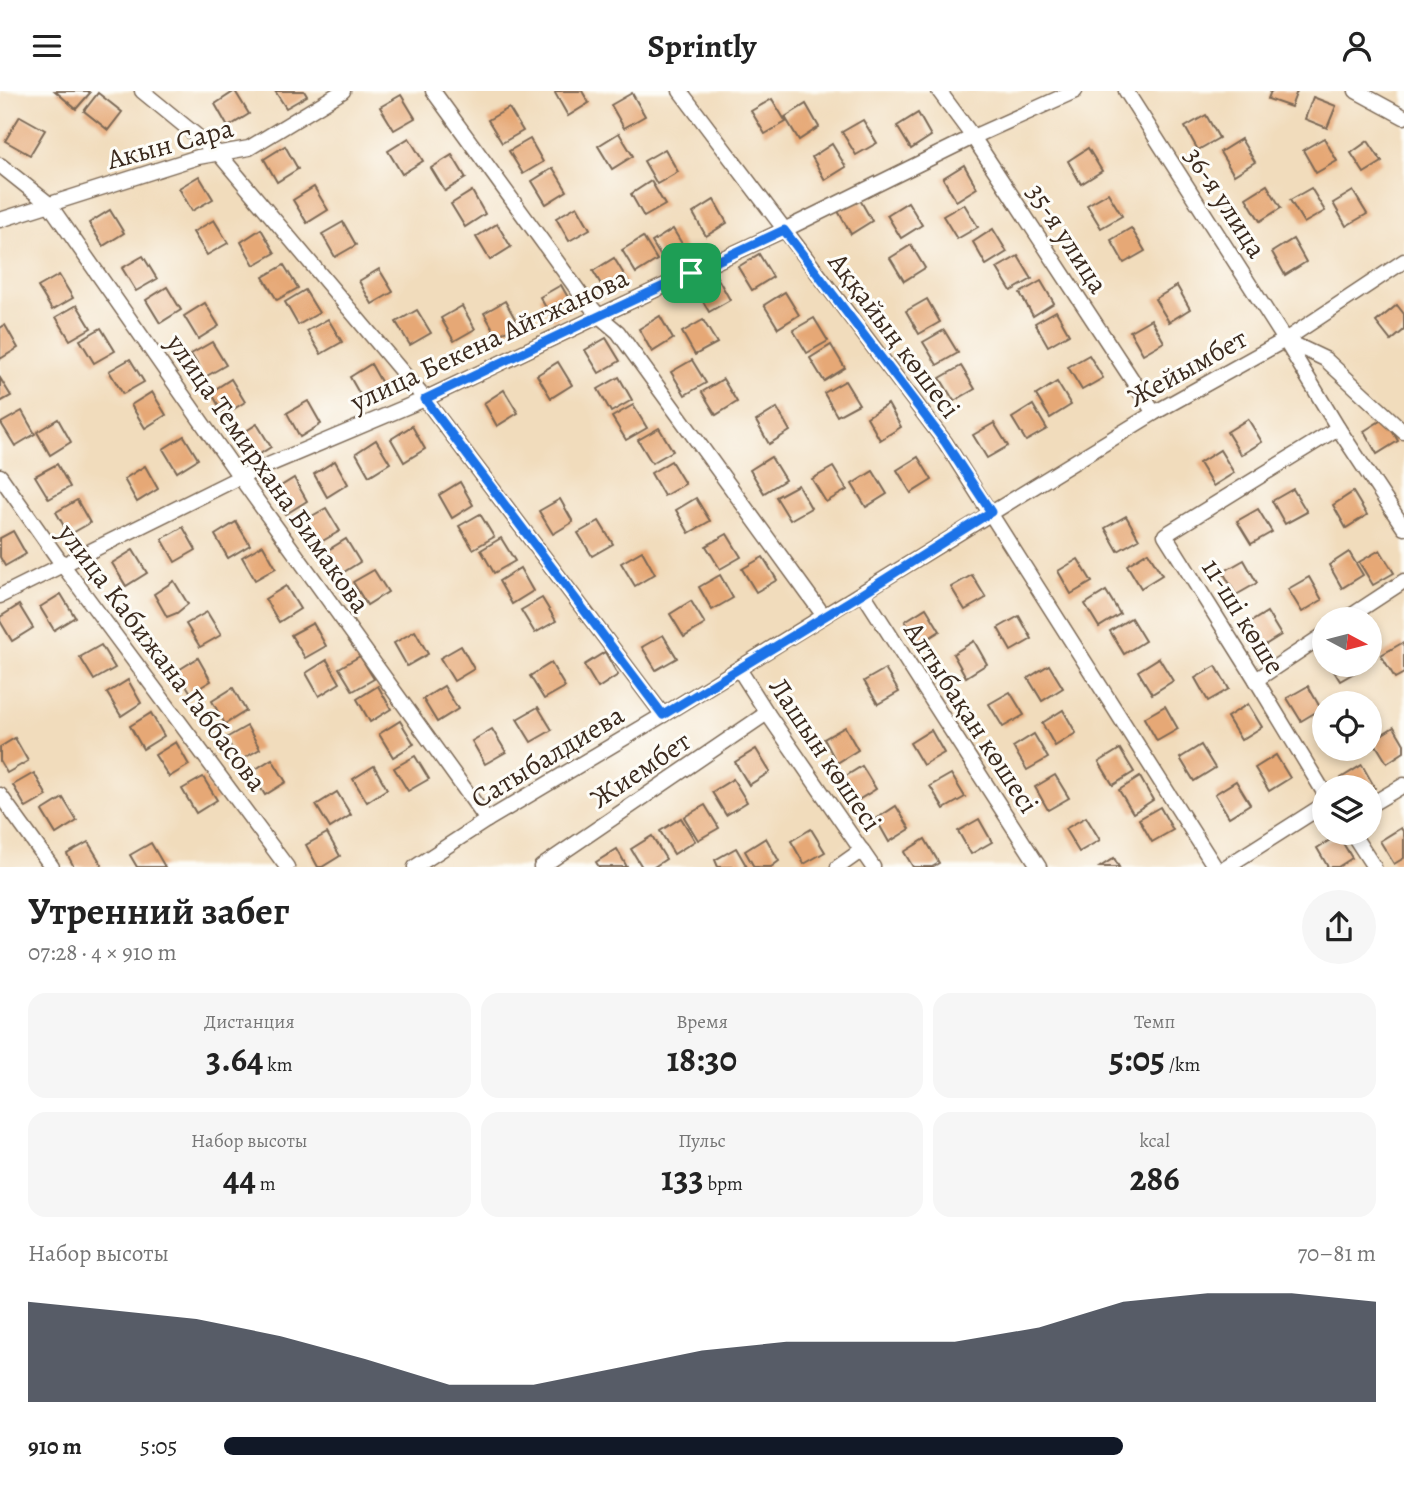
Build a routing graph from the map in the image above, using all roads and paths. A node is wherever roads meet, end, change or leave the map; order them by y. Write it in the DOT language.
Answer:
graph roads {
  1 [pos="142,91"];
  2 [pos="343,91"];
  3 [pos="433,91"];
  4 [pos="680,91"];
  5 [pos="939,91"];
  6 [pos="1075,91"];
  7 [pos="1126,91"];
  8 [pos="1356,91"];
  9 [pos="1404,117"];
  10 [pos="973,137"];
  11 [pos="219,154"];
  12 [pos="0,166"];
  13 [pos="49,204"];
  14 [pos="0,220"];
  15 [pos="784,230"];
  16 [pos="1404,261"];
  17 [pos="599,316"];
  18 [pos="1285,340"];
  19 [pos="425,399"];
  20 [pos="1154,413"];
  21 [pos="1338,428"];
  22 [pos="1404,432"];
  23 [pos="0,476"];
  24 [pos="240,477"];
  25 [pos="991,512"];
  26 [pos="1404,528"];
  27 [pos="62,564"];
  28 [pos="1404,581"];
  29 [pos="863,593"];
  30 [pos="0,596"];
  31 [pos="1364,607"];
  32 [pos="824,616"];
  33 [pos="1312,643"];
  34 [pos="739,669"];
  35 [pos="1256,680"];
  36 [pos="767,713"];
  37 [pos="663,715"];
  38 [pos="1314,775"];
  39 [pos="1404,785"];
  40 [pos="0,795"];
  41 [pos="1382,799"];
  42 [pos="1312,812"];
  43 [pos="487,820"];
  44 [pos="1360,845"];
  45 [pos="862,850"];
  46 [pos="52,866"];
  47 [pos="288,866"];
  48 [pos="415,866"];
  49 [pos="541,866"];
  50 [pos="838,866"];
  51 [pos="873,866"];
  52 [pos="1040,866"];
  53 [pos="1215,866"];
  54 [pos="1226,866"];
  55 [pos="1374,866"];
  1 -- 11 [label="street"];
  2 -- 11 [label="street, Акын Сара"];
  3 -- 17 [label="street"];
  4 -- 15 [label="street, Аққайың көшесі"];
  5 -- 10 [label="street, 35-я улица"];
  6 -- 10 [label="street, улица Бекена Айтжанова"];
  7 -- 18 [label="street, 36-я улица"];
  8 -- 9 [label="street"];
  10 -- 15 [label="street, улица Бекена Айтжанова"];
  10 -- 20 [label="street, 35-я улица"];
  11 -- 13 [label="street, Акын Сара"];
  11 -- 19 [label="street"];
  12 -- 13 [label="street, улица Темирхана Бимакова"];
  13 -- 14 [label="street, Акын Сара"];
  13 -- 24 [label="street, улица Темирхана Бимакова"];
  15 -- 17 [label="street, улица Бекена Айтжанова"];
  15 -- 25 [label="street, Аққайың көшесі"];
  16 -- 18 [label="street, Жейымбет"];
  17 -- 19 [label="street, улица Бекена Айтжанова"];
  17 -- 32 [label="street"];
  18 -- 20 [label="street, Жейымбет"];
  18 -- 21 [label="street, 36-я улица"];
  18 -- 22 [label="street"];
  19 -- 24 [label="street, улица Бекена Айтжанова"];
  19 -- 37 [label="street"];
  20 -- 25 [label="street, Жейымбет"];
  21 -- 26 [label="street, 36-я улица"];
  21 -- 35 [label="street, 11-ші көше"];
  23 -- 27 [label="street, улица Кабижана Габбасова"];
  24 -- 27 [label="street, улица Бекена Айтжанова"];
  24 -- 43 [label="street, улица Темирхана Бимакова"];
  25 -- 29 [label="street, Сатыбалдиева"];
  25 -- 53 [label="street, Аққайың көшесі"];
  27 -- 30 [label="street, улица Бекена Айтжанова"];
  27 -- 47 [label="street, улица Кабижана Габбасова"];
  28 -- 31 [label="street"];
  29 -- 32 [label="street, Сатыбалдиева"];
  29 -- 52 [label="street, Алтыбақан көшесі"];
  32 -- 34 [label="street, Сатыбалдиева"];
  33 -- 35 [label="street"];
  34 -- 36 [label="street, Лашын көшесі"];
  34 -- 37 [label="street, Сатыбалдиева"];
  35 -- 38 [label="street, 11-ші көше"];
  36 -- 45 [label="street, Лашын көшесі"];
  36 -- 49 [label="street, Жиембет"];
  37 -- 43 [label="street, Сатыбалдиева"];
  39 -- 41 [label="street"];
  40 -- 46 [label="street"];
  42 -- 54 [label="street"];
  43 -- 48 [label="street, Сатыбалдиева"];
  44 -- 55 [label="street"];
  45 -- 50 [label="street"];
  45 -- 51 [label="street, Лашын көшесі"];
}
